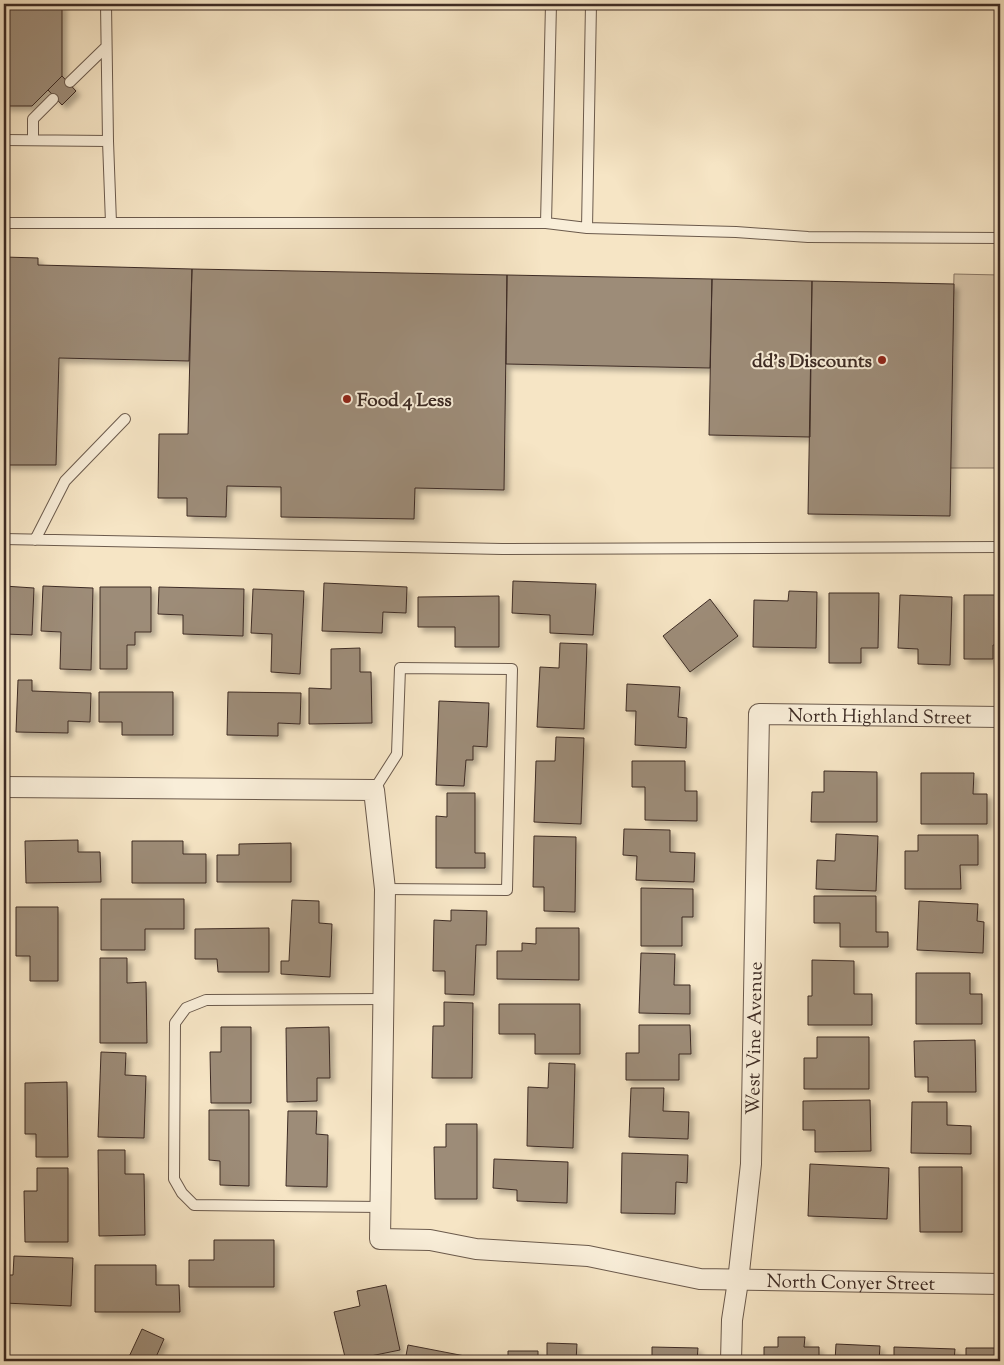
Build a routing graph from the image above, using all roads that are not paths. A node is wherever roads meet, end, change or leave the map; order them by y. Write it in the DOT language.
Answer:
graph roads {
  1 [pos="106,4"];
  2 [pos="551,4"];
  3 [pos="590,4"];
  4 [pos="106,47"];
  5 [pos="70,82"];
  6 [pos="53,99"];
  7 [pos="4,140"];
  8 [pos="33,140"];
  9 [pos="108,141"];
  10 [pos="4,223"];
  11 [pos="111,223"];
  12 [pos="546,223"];
  13 [pos="587,228"];
  14 [pos="1000,238"];
  15 [pos="125,419"];
  16 [pos="4,539"];
  17 [pos="35,540"];
  18 [pos="1000,547"];
  19 [pos="759,714"];
  20 [pos="1000,717"];
  21 [pos="4,787"];
  22 [pos="374,790"];
  23 [pos="385,889"];
  24 [pos="384,999"];
  25 [pos="381,1207"];
  26 [pos="738,1280"];
  27 [pos="1000,1284"];
  28 [pos="731,1361"];
  1 -- 4 [label="lane"];
  2 -- 12 [label="lane"];
  3 -- 13 [label="lane"];
  4 -- 5 [label="lane"];
  4 -- 9 [label="lane"];
  6 -- 8 [label="lane"];
  7 -- 8 [label="lane"];
  8 -- 9 [label="lane"];
  9 -- 11 [label="lane"];
  10 -- 11 [label="lane"];
  11 -- 12 [label="lane"];
  12 -- 13 [label="lane"];
  13 -- 14 [label="lane"];
  15 -- 17 [label="lane"];
  16 -- 17 [label="lane"];
  17 -- 18 [label="lane"];
  19 -- 20 [label="street, North Highland Street"];
  19 -- 26 [label="street, West Vine Avenue"];
  21 -- 22 [label="street"];
  22 -- 23 [label="street"];
  22 -- 23 [label="lane"];
  23 -- 24 [label="street"];
  24 -- 25 [label="street"];
  24 -- 25 [label="lane"];
  25 -- 26 [label="street, North Conyer Street"];
  26 -- 27 [label="street, North Conyer Street"];
  26 -- 28 [label="street, West Vine Avenue"];
}
